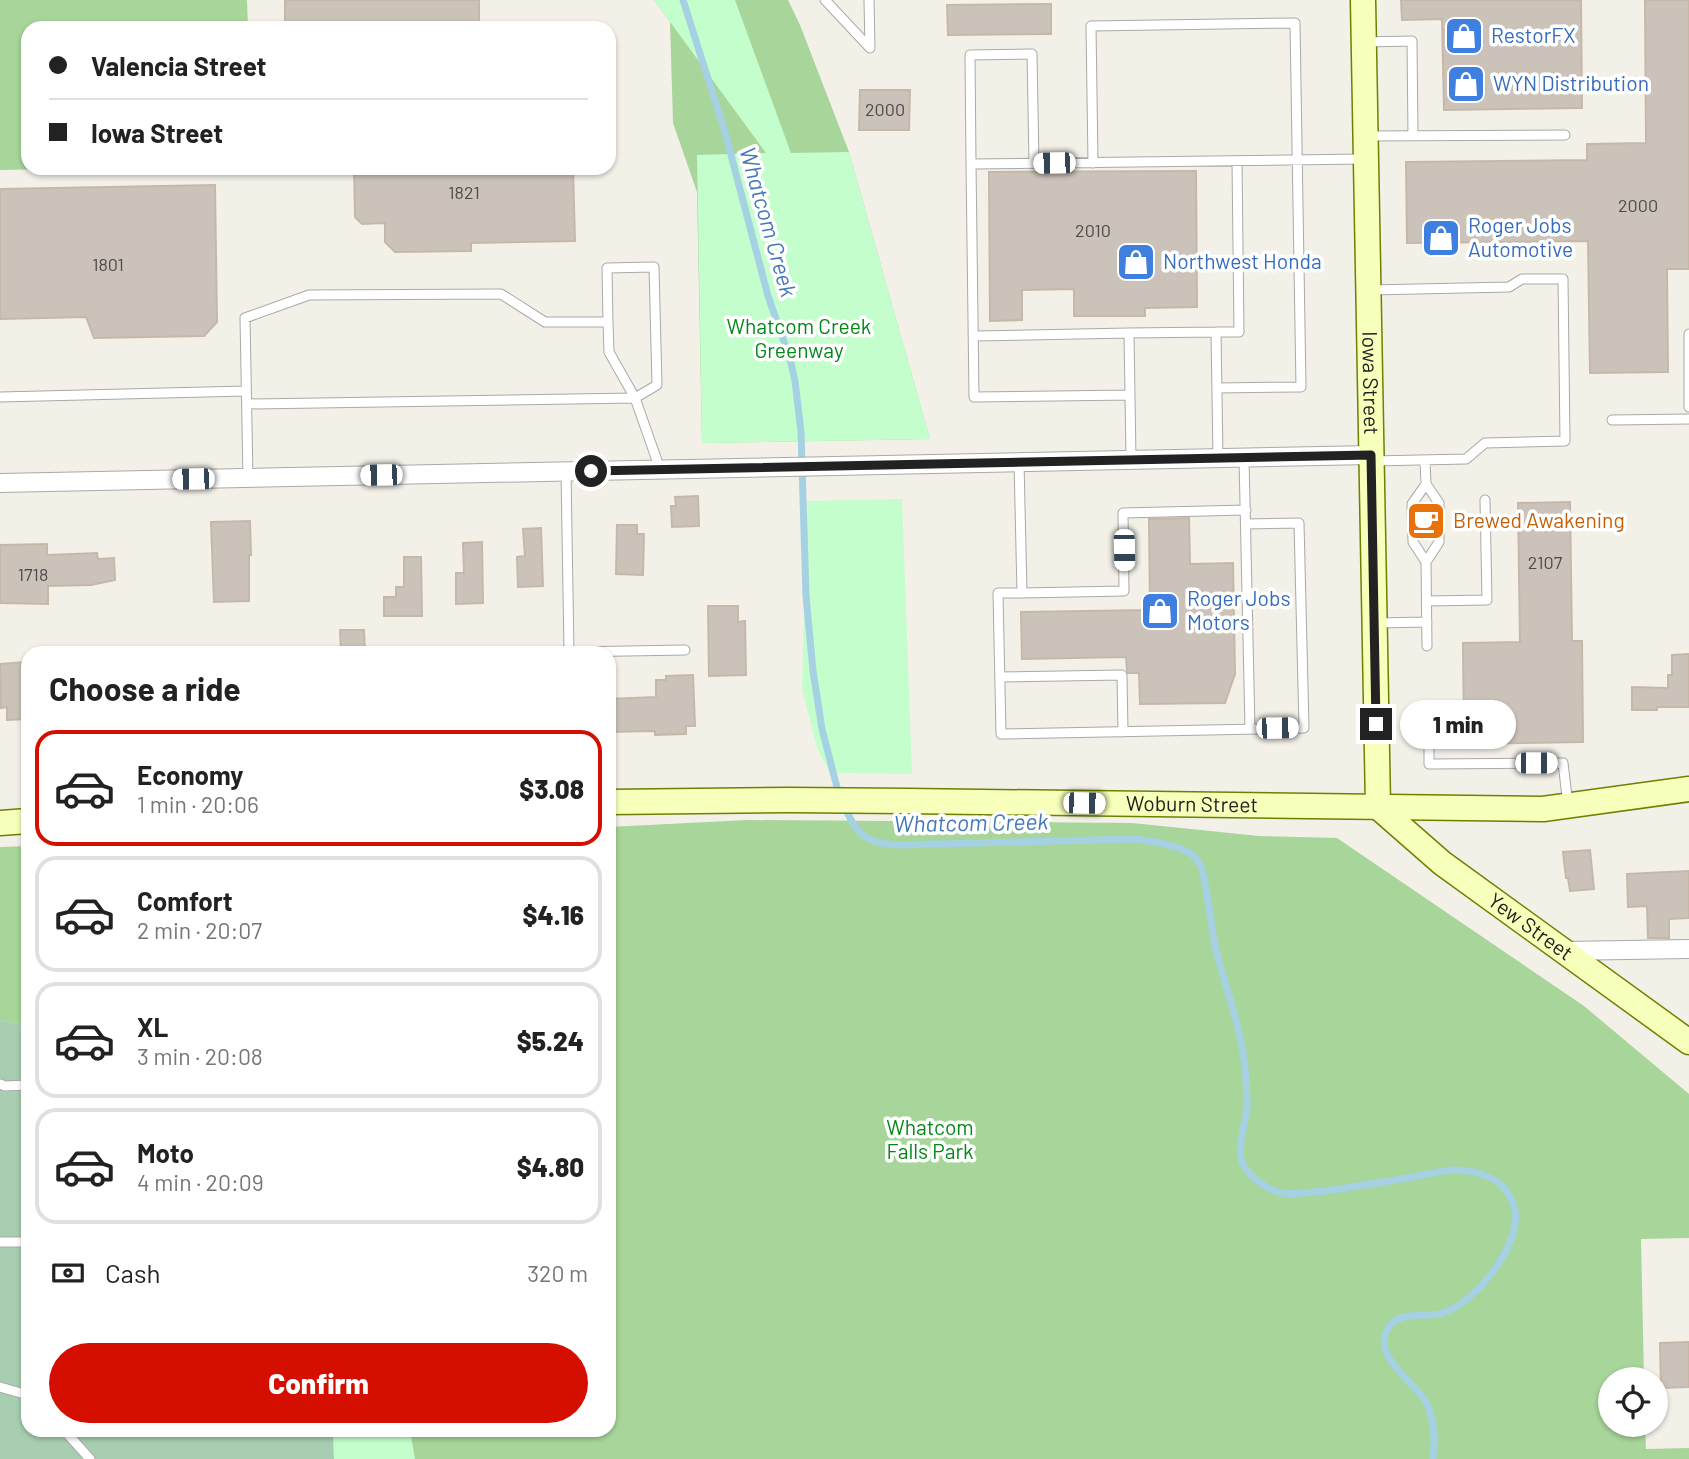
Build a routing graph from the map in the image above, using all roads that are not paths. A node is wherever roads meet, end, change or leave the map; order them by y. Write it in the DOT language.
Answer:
graph roads {
  1 [pos="825,0"];
  2 [pos="869,0"];
  3 [pos="1363,0"];
  4 [pos="1363,41"];
  5 [pos="1565,135"];
  6 [pos="1413,136"];
  7 [pos="1365,148"];
  8 [pos="1297,160"];
  9 [pos="1237,161"];
  10 [pos="1034,163"];
  11 [pos="1093,163"];
  12 [pos="971,164"];
  13 [pos="1368,290"];
  14 [pos="608,322"];
  15 [pos="1216,332"];
  16 [pos="1129,333"];
  17 [pos="1689,334"];
  18 [pos="974,336"];
  19 [pos="1217,388"];
  20 [pos="246,390"];
  21 [pos="1130,395"];
  22 [pos="0,397"];
  23 [pos="635,398"];
  24 [pos="247,404"];
  25 [pos="1689,407"];
  26 [pos="1689,419"];
  27 [pos="1612,420"];
  28 [pos="1218,458"];
  29 [pos="1244,458"];
  30 [pos="1371,458"];
  31 [pos="1131,460"];
  32 [pos="1425,460"];
  33 [pos="1019,462"];
  34 [pos="660,470"];
  35 [pos="566,471"];
  36 [pos="248,478"];
  37 [pos="0,483"];
  38 [pos="1426,484"];
  39 [pos="1485,500"];
  40 [pos="1246,510"];
  41 [pos="1246,524"];
  42 [pos="1426,562"];
  43 [pos="1022,593"];
  44 [pos="1427,601"];
  45 [pos="1427,622"];
  46 [pos="1374,623"];
  47 [pos="569,646"];
  48 [pos="1427,646"];
  49 [pos="685,650"];
  50 [pos="616,651"];
  51 [pos="1000,677"];
  52 [pos="1250,729"];
  53 [pos="1123,732"];
  54 [pos="1429,746"];
  55 [pos="1689,789"];
  56 [pos="616,802"];
  57 [pos="1569,805"];
  58 [pos="1378,807"];
  59 [pos="21,822"];
  60 [pos="0,823"];
  61 [pos="1689,949"];
  62 [pos="1564,951"];
  63 [pos="1689,1042"];
  64 [pos="21,1086"];
  65 [pos="2,1087"];
  66 [pos="0,1242"];
  67 [pos="21,1242"];
  68 [pos="0,1387"];
  69 [pos="21,1393"];
  70 [pos="70,1437"];
  71 [pos="90,1459"];
  1 -- 2 [label="lane"];
  3 -- 4 [label="street, Iowa Street"];
  4 -- 6 [label="lane"];
  4 -- 7 [label="street, Iowa Street"];
  5 -- 6 [label="lane"];
  6 -- 7 [label="lane"];
  7 -- 8 [label="lane"];
  7 -- 13 [label="street, Iowa Street"];
  8 -- 9 [label="lane"];
  8 -- 11 [label="lane"];
  8 -- 19 [label="lane"];
  9 -- 11 [label="lane"];
  9 -- 15 [label="lane"];
  10 -- 11 [label="lane"];
  10 -- 12 [label="lane"];
  10 -- 12 [label="lane"];
  12 -- 18 [label="lane"];
  13 -- 30 [label="street, Iowa Street"];
  13 -- 32 [label="lane"];
  14 -- 20 [label="lane"];
  14 -- 23 [label="lane"];
  14 -- 23 [label="lane"];
  15 -- 16 [label="lane"];
  15 -- 19 [label="lane"];
  16 -- 18 [label="lane"];
  16 -- 21 [label="lane"];
  17 -- 25 [label="lane"];
  18 -- 21 [label="lane"];
  19 -- 28 [label="lane"];
  20 -- 22 [label="lane"];
  20 -- 24 [label="lane"];
  21 -- 31 [label="lane"];
  23 -- 24 [label="lane"];
  23 -- 34 [label="lane"];
  24 -- 36 [label="lane"];
  26 -- 27 [label="lane"];
  28 -- 29 [label="street"];
  28 -- 31 [label="street"];
  29 -- 30 [label="street"];
  29 -- 40 [label="lane"];
  30 -- 32 [label="lane"];
  30 -- 46 [label="street, Iowa Street"];
  31 -- 33 [label="street"];
  32 -- 38 [label="lane"];
  33 -- 34 [label="street"];
  33 -- 43 [label="lane"];
  34 -- 35 [label="street"];
  35 -- 36 [label="street"];
  35 -- 47 [label="lane"];
  36 -- 37 [label="street"];
  38 -- 42 [label="lane"];
  38 -- 42 [label="lane"];
  39 -- 44 [label="lane"];
  40 -- 41 [label="lane"];
  40 -- 43 [label="lane"];
  41 -- 52 [label="lane"];
  41 -- 52 [label="lane"];
  42 -- 44 [label="lane"];
  43 -- 51 [label="lane"];
  44 -- 45 [label="lane"];
  45 -- 46 [label="lane"];
  45 -- 48 [label="lane"];
  46 -- 58 [label="street, Iowa Street"];
  49 -- 50 [label="lane"];
  51 -- 53 [label="lane"];
  51 -- 53 [label="lane"];
  52 -- 53 [label="lane"];
  54 -- 57 [label="lane"];
  55 -- 57 [label="street, Woburn Street"];
  56 -- 58 [label="street, Woburn Street"];
  57 -- 58 [label="street, Woburn Street"];
  58 -- 62 [label="street, Yew Street"];
  59 -- 60 [label="street"];
  61 -- 62 [label="street"];
  62 -- 63 [label="street, Yew Street"];
  64 -- 65 [label="lane"];
  66 -- 67 [label="lane"];
  68 -- 69 [label="lane"];
  70 -- 71 [label="lane"];
}
